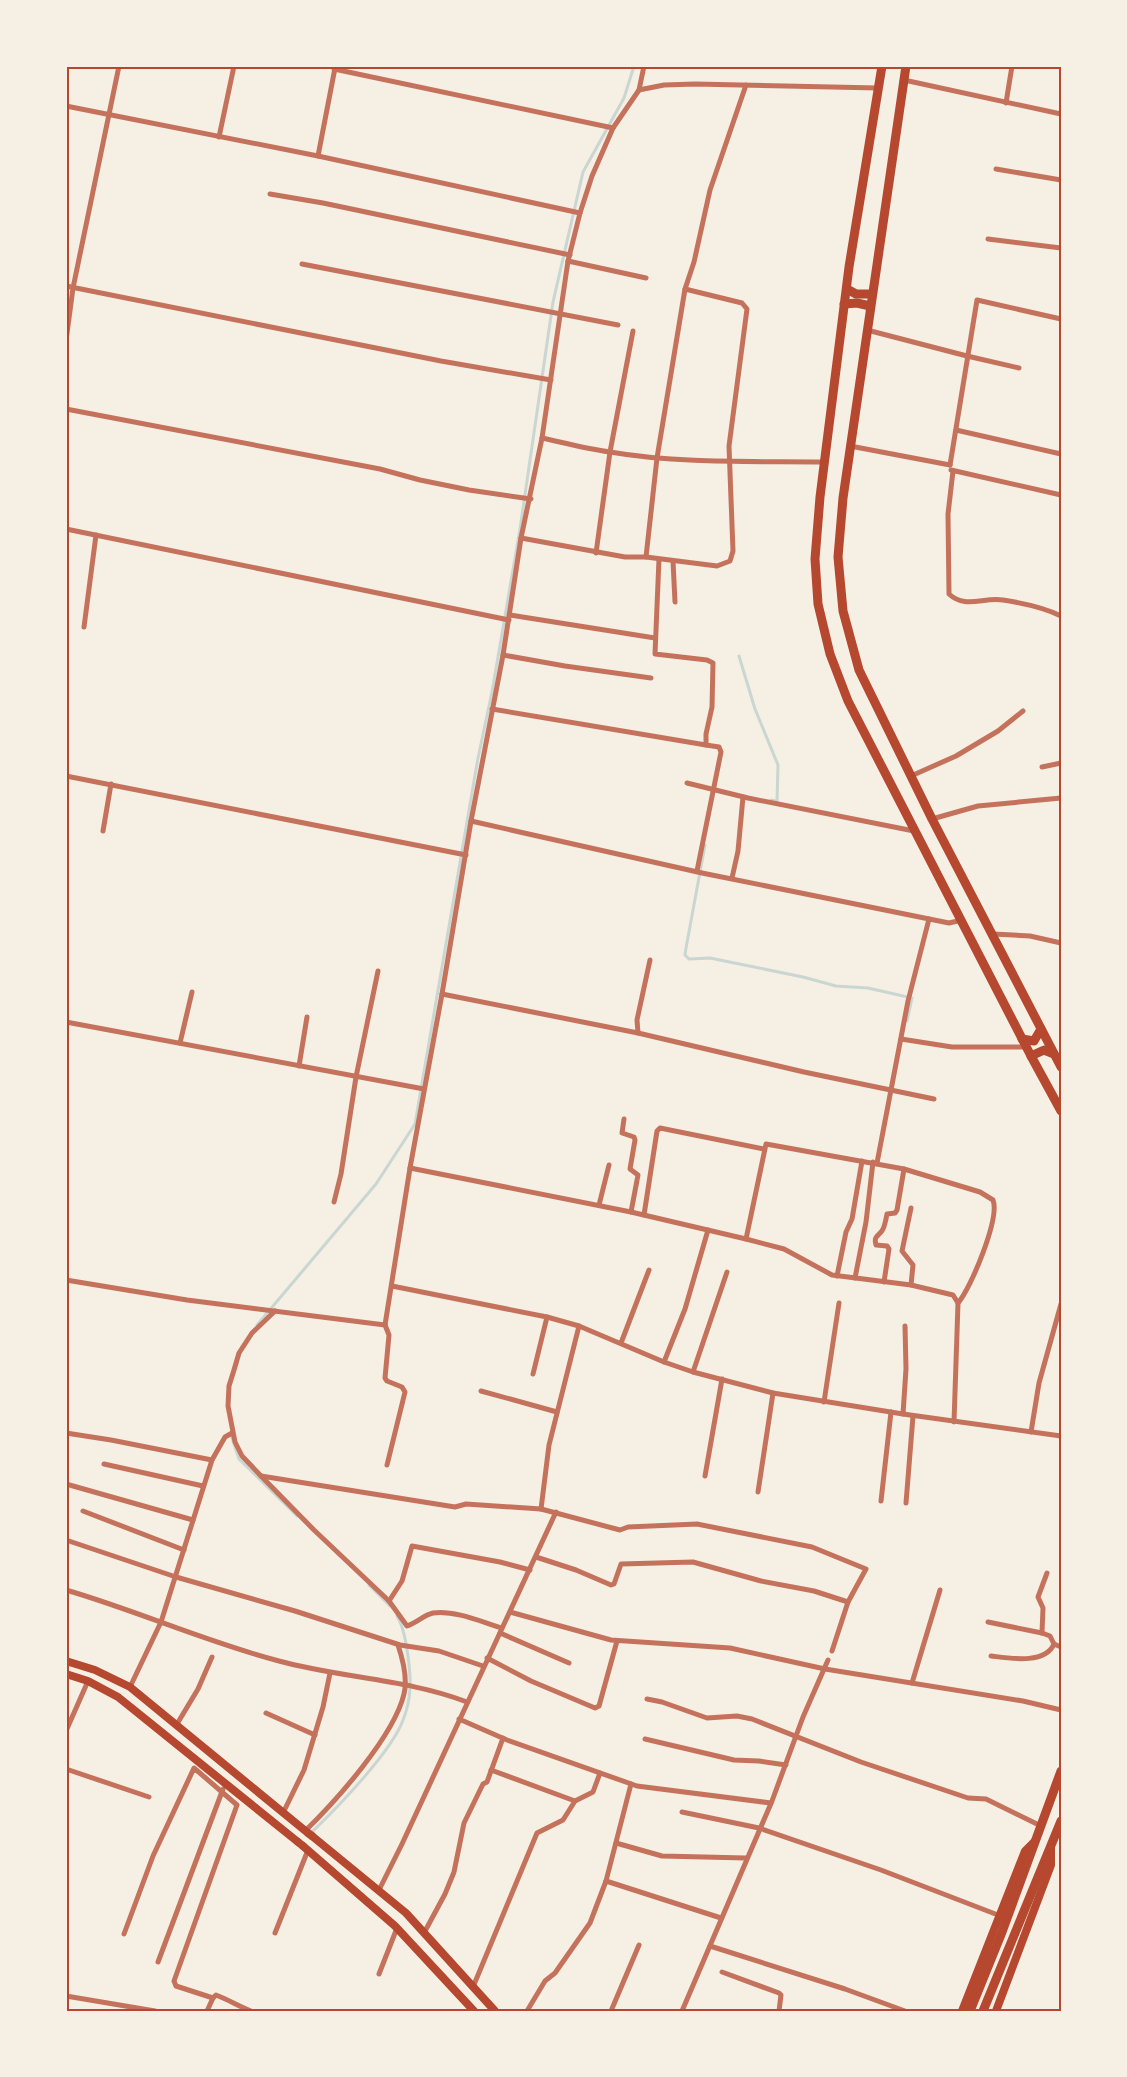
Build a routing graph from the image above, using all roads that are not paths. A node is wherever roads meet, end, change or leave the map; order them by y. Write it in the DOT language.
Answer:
graph roads {
  1 [pos="119,66"];
  2 [pos="234,66"];
  3 [pos="644,66"];
  4 [pos="882,66"];
  5 [pos="906,66"];
  6 [pos="1012,66"];
  7 [pos="335,68"];
  8 [pos="904,80"];
  9 [pos="746,85"];
  10 [pos="878,88"];
  11 [pos="639,90"];
  12 [pos="1006,103"];
  13 [pos="66,106"];
  14 [pos="108,114"];
  15 [pos="1061,114"];
  16 [pos="609,127"];
  17 [pos="219,137"];
  18 [pos="318,156"];
  19 [pos="996,169"];
  20 [pos="1061,180"];
  21 [pos="270,194"];
  22 [pos="577,213"];
  23 [pos="988,239"];
  24 [pos="1061,248"];
  25 [pos="566,256"];
  26 [pos="302,264"];
  27 [pos="646,278"];
  28 [pos="66,286"];
  29 [pos="74,288"];
  30 [pos="847,289"];
  31 [pos="685,290"];
  32 [pos="872,294"];
  33 [pos="844,304"];
  34 [pos="870,306"];
  35 [pos="554,311"];
  36 [pos="1061,320"];
  37 [pos="618,325"];
  38 [pos="867,330"];
  39 [pos="633,331"];
  40 [pos="66,341"];
  41 [pos="967,356"];
  42 [pos="1019,368"];
  43 [pos="548,380"];
  44 [pos="66,409"];
  45 [pos="956,430"];
  46 [pos="542,438"];
  47 [pos="850,446"];
  48 [pos="610,452"];
  49 [pos="1061,454"];
  50 [pos="657,458"];
  51 [pos="729,461"];
  52 [pos="825,462"];
  53 [pos="951,468"];
  54 [pos="1061,495"];
  55 [pos="527,498"];
  56 [pos="66,529"];
  57 [pos="96,535"];
  58 [pos="521,538"];
  59 [pos="596,552"];
  60 [pos="646,557"];
  61 [pos="659,559"];
  62 [pos="673,561"];
  63 [pos="675,602"];
  64 [pos="1061,616"];
  65 [pos="507,618"];
  66 [pos="84,627"];
  67 [pos="655,638"];
  68 [pos="503,655"];
  69 [pos="651,678"];
  70 [pos="492,709"];
  71 [pos="1023,711"];
  72 [pos="706,745"];
  73 [pos="1061,763"];
  74 [pos="1042,767"];
  75 [pos="66,776"];
  76 [pos="911,776"];
  77 [pos="687,783"];
  78 [pos="111,784"];
  79 [pos="715,790"];
  80 [pos="743,797"];
  81 [pos="1061,798"];
  82 [pos="932,819"];
  83 [pos="471,821"];
  84 [pos="103,831"];
  85 [pos="915,831"];
  86 [pos="462,854"];
  87 [pos="699,872"];
  88 [pos="732,878"];
  89 [pos="929,919"];
  90 [pos="962,920"];
  91 [pos="993,934"];
  92 [pos="1061,943"];
  93 [pos="650,960"];
  94 [pos="378,971"];
  95 [pos="192,992"];
  96 [pos="442,994"];
  97 [pos="307,1017"];
  98 [pos="66,1022"];
  99 [pos="1041,1029"];
  100 [pos="638,1033"];
  101 [pos="902,1039"];
  102 [pos="180,1043"];
  103 [pos="1026,1047"];
  104 [pos="1054,1054"];
  105 [pos="299,1066"];
  106 [pos="1061,1067"];
  107 [pos="356,1077"];
  108 [pos="421,1089"];
  109 [pos="891,1090"];
  110 [pos="934,1099"];
  111 [pos="1061,1111"];
  112 [pos="624,1119"];
  113 [pos="764,1149"];
  114 [pos="862,1161"];
  115 [pos="875,1163"];
  116 [pos="609,1165"];
  117 [pos="410,1168"];
  118 [pos="904,1169"];
  119 [pos="334,1202"];
  120 [pos="599,1205"];
  121 [pos="911,1208"];
  122 [pos="631,1212"];
  123 [pos="644,1215"];
  124 [pos="708,1230"];
  125 [pos="746,1239"];
  126 [pos="650,1270"];
  127 [pos="727,1272"];
  128 [pos="837,1276"];
  129 [pos="855,1278"];
  130 [pos="66,1280"];
  131 [pos="884,1282"];
  132 [pos="911,1285"];
  133 [pos="392,1286"];
  134 [pos="839,1303"];
  135 [pos="958,1303"];
  136 [pos="1061,1304"];
  137 [pos="274,1311"];
  138 [pos="547,1317"];
  139 [pos="385,1325"];
  140 [pos="579,1326"];
  141 [pos="905,1326"];
  142 [pos="621,1343"];
  143 [pos="664,1362"];
  144 [pos="693,1372"];
  145 [pos="533,1374"];
  146 [pos="722,1379"];
  147 [pos="481,1391"];
  148 [pos="773,1393"];
  149 [pos="824,1402"];
  150 [pos="557,1412"];
  151 [pos="891,1412"];
  152 [pos="903,1414"];
  153 [pos="914,1416"];
  154 [pos="954,1422"];
  155 [pos="1031,1432"];
  156 [pos="66,1433"];
  157 [pos="230,1434"];
  158 [pos="1061,1436"];
  159 [pos="212,1460"];
  160 [pos="104,1464"];
  161 [pos="387,1465"];
  162 [pos="261,1476"];
  163 [pos="705,1476"];
  164 [pos="66,1484"];
  165 [pos="203,1486"];
  166 [pos="758,1492"];
  167 [pos="881,1501"];
  168 [pos="906,1503"];
  169 [pos="541,1509"];
  170 [pos="82,1511"];
  171 [pos="556,1512"];
  172 [pos="193,1520"];
  173 [pos="66,1540"];
  174 [pos="184,1550"];
  175 [pos="536,1557"];
  176 [pos="530,1570"];
  177 [pos="1047,1574"];
  178 [pos="176,1577"];
  179 [pos="66,1590"];
  180 [pos="940,1590"];
  181 [pos="389,1601"];
  182 [pos="848,1602"];
  183 [pos="510,1612"];
  184 [pos="161,1622"];
  185 [pos="988,1622"];
  186 [pos="501,1630"];
  187 [pos="1042,1632"];
  188 [pos="617,1641"];
  189 [pos="1054,1644"];
  190 [pos="399,1645"];
  191 [pos="1061,1647"];
  192 [pos="832,1651"];
  193 [pos="991,1656"];
  194 [pos="212,1657"];
  195 [pos="487,1658"];
  196 [pos="828,1660"];
  197 [pos="66,1662"];
  198 [pos="569,1663"];
  199 [pos="483,1666"];
  200 [pos="825,1669"];
  201 [pos="66,1674"];
  202 [pos="330,1674"];
  203 [pos="88,1681"];
  204 [pos="912,1683"];
  205 [pos="406,1686"];
  206 [pos="130,1687"];
  207 [pos="647,1699"];
  208 [pos="467,1702"];
  209 [pos="1061,1710"];
  210 [pos="266,1713"];
  211 [pos="459,1719"];
  212 [pos="177,1724"];
  213 [pos="66,1731"];
  214 [pos="315,1735"];
  215 [pos="797,1736"];
  216 [pos="503,1738"];
  217 [pos="645,1739"];
  218 [pos="786,1766"];
  219 [pos="66,1769"];
  220 [pos="491,1770"];
  221 [pos="1061,1771"];
  222 [pos="600,1773"];
  223 [pos="632,1784"];
  224 [pos="224,1788"];
  225 [pos="149,1797"];
  226 [pos="575,1802"];
  227 [pos="771,1803"];
  228 [pos="682,1812"];
  229 [pos="283,1813"];
  230 [pos="1061,1821"];
  231 [pos="1041,1826"];
  232 [pos="759,1828"];
  233 [pos="308,1834"];
  234 [pos="1035,1841"];
  235 [pos="616,1843"];
  236 [pos="303,1846"];
  237 [pos="1051,1846"];
  238 [pos="746,1858"];
  239 [pos="606,1881"];
  240 [pos="379,1890"];
  241 [pos="998,1915"];
  242 [pos="721,1918"];
  243 [pos="397,1928"];
  244 [pos="275,1933"];
  245 [pos="424,1933"];
  246 [pos="124,1934"];
  247 [pos="639,1946"];
  248 [pos="710,1946"];
  249 [pos="158,1962"];
  250 [pos="723,1972"];
  251 [pos="379,1974"];
  252 [pos="473,1987"];
  253 [pos="66,1996"];
  254 [pos="213,1998"];
  255 [pos="155,2011"];
  256 [pos="207,2011"];
  257 [pos="251,2011"];
  258 [pos="474,2011"];
  259 [pos="495,2011"];
  260 [pos="527,2011"];
  261 [pos="611,2011"];
  262 [pos="682,2011"];
  263 [pos="779,2011"];
  264 [pos="905,2011"];
  265 [pos="962,2011"];
  266 [pos="970,2011"];
  267 [pos="983,2011"];
  268 [pos="996,2011"];
  1 -- 14 [label="street"];
  2 -- 17 [label="street"];
  3 -- 11 [label="street"];
  4 -- 10 [label="highway"];
  5 -- 8 [label="highway"];
  6 -- 12 [label="street"];
  7 -- 16 [label="street"];
  7 -- 18 [label="street"];
  8 -- 12 [label="street"];
  8 -- 32 [label="highway"];
  9 -- 10 [label="street"];
  9 -- 11 [label="street"];
  9 -- 31 [label="street"];
  10 -- 30 [label="highway"];
  11 -- 16 [label="street"];
  12 -- 15 [label="street"];
  13 -- 14 [label="street"];
  14 -- 17 [label="street"];
  14 -- 29 [label="street"];
  16 -- 22 [label="street"];
  17 -- 18 [label="street"];
  18 -- 22 [label="street"];
  19 -- 20 [label="street"];
  21 -- 25 [label="street"];
  22 -- 25 [label="street"];
  23 -- 24 [label="street"];
  25 -- 27 [label="street"];
  25 -- 35 [label="street"];
  26 -- 35 [label="street"];
  28 -- 29 [label="street"];
  29 -- 40 [label="street"];
  29 -- 43 [label="street"];
  30 -- 32 [label="highway"];
  30 -- 33 [label="highway"];
  31 -- 50 [label="street"];
  31 -- 51 [label="street"];
  32 -- 34 [label="highway"];
  33 -- 34 [label="highway"];
  33 -- 52 [label="highway"];
  34 -- 38 [label="highway"];
  35 -- 37 [label="street"];
  35 -- 43 [label="street"];
  36 -- 41 [label="street"];
  38 -- 41 [label="street"];
  38 -- 47 [label="highway"];
  39 -- 48 [label="street"];
  41 -- 42 [label="street"];
  41 -- 45 [label="street"];
  43 -- 46 [label="street"];
  44 -- 55 [label="street"];
  45 -- 49 [label="street"];
  45 -- 53 [label="street"];
  46 -- 48 [label="street"];
  46 -- 55 [label="street"];
  47 -- 53 [label="street"];
  47 -- 76 [label="highway"];
  48 -- 50 [label="street"];
  48 -- 59 [label="street"];
  50 -- 51 [label="street"];
  50 -- 60 [label="street"];
  51 -- 52 [label="street"];
  51 -- 62 [label="street"];
  52 -- 85 [label="highway"];
  53 -- 54 [label="street"];
  53 -- 64 [label="street"];
  55 -- 58 [label="street"];
  56 -- 57 [label="street"];
  57 -- 65 [label="street"];
  57 -- 66 [label="street"];
  58 -- 59 [label="street"];
  58 -- 65 [label="street"];
  59 -- 60 [label="street"];
  60 -- 61 [label="street"];
  61 -- 62 [label="street"];
  61 -- 67 [label="street"];
  62 -- 63 [label="street"];
  65 -- 67 [label="street"];
  65 -- 68 [label="street"];
  67 -- 72 [label="street"];
  68 -- 69 [label="street"];
  68 -- 70 [label="street"];
  70 -- 72 [label="street"];
  70 -- 83 [label="street"];
  71 -- 76 [label="street"];
  72 -- 79 [label="street"];
  73 -- 74 [label="street"];
  75 -- 78 [label="street"];
  76 -- 82 [label="highway"];
  77 -- 79 [label="street"];
  78 -- 84 [label="street"];
  78 -- 86 [label="street"];
  79 -- 80 [label="street"];
  79 -- 87 [label="street"];
  80 -- 85 [label="street"];
  80 -- 88 [label="street"];
  81 -- 82 [label="street"];
  82 -- 91 [label="highway"];
  83 -- 86 [label="street"];
  83 -- 87 [label="street"];
  85 -- 90 [label="highway"];
  86 -- 96 [label="street"];
  87 -- 88 [label="street"];
  88 -- 89 [label="street"];
  89 -- 90 [label="street"];
  89 -- 101 [label="street"];
  90 -- 103 [label="highway"];
  91 -- 92 [label="street"];
  91 -- 99 [label="highway"];
  93 -- 100 [label="street"];
  94 -- 107 [label="street"];
  95 -- 102 [label="street"];
  96 -- 100 [label="street"];
  96 -- 108 [label="street"];
  97 -- 105 [label="street"];
  98 -- 102 [label="street"];
  99 -- 103 [label="highway"];
  99 -- 104 [label="highway"];
  100 -- 109 [label="street"];
  101 -- 103 [label="street"];
  101 -- 109 [label="street"];
  102 -- 105 [label="street"];
  103 -- 104 [label="highway"];
  103 -- 111 [label="highway"];
  104 -- 106 [label="highway"];
  105 -- 107 [label="street"];
  107 -- 108 [label="street"];
  107 -- 119 [label="street"];
  108 -- 117 [label="street"];
  109 -- 110 [label="street"];
  109 -- 115 [label="street"];
  112 -- 122 [label="street"];
  113 -- 114 [label="street"];
  113 -- 123 [label="street"];
  113 -- 125 [label="street"];
  114 -- 115 [label="street"];
  114 -- 128 [label="street"];
  115 -- 118 [label="street"];
  115 -- 129 [label="street"];
  116 -- 120 [label="street"];
  117 -- 120 [label="street"];
  117 -- 133 [label="street"];
  118 -- 131 [label="street"];
  118 -- 135 [label="street"];
  120 -- 122 [label="street"];
  121 -- 132 [label="street"];
  122 -- 123 [label="street"];
  123 -- 124 [label="street"];
  124 -- 125 [label="street"];
  124 -- 143 [label="street"];
  125 -- 128 [label="street"];
  126 -- 142 [label="street"];
  127 -- 144 [label="street"];
  128 -- 129 [label="street"];
  129 -- 131 [label="street"];
  130 -- 137 [label="street"];
  131 -- 132 [label="street"];
  132 -- 135 [label="street"];
  133 -- 138 [label="street"];
  133 -- 139 [label="street"];
  134 -- 149 [label="street"];
  135 -- 154 [label="street"];
  136 -- 155 [label="street"];
  137 -- 139 [label="street"];
  137 -- 157 [label="street"];
  138 -- 140 [label="street"];
  138 -- 145 [label="street"];
  139 -- 161 [label="street"];
  140 -- 142 [label="street"];
  140 -- 150 [label="street"];
  141 -- 152 [label="street"];
  142 -- 143 [label="street"];
  143 -- 144 [label="street"];
  144 -- 146 [label="street"];
  146 -- 148 [label="street"];
  146 -- 163 [label="street"];
  147 -- 150 [label="street"];
  148 -- 149 [label="street"];
  148 -- 166 [label="street"];
  149 -- 151 [label="street"];
  150 -- 169 [label="street"];
  151 -- 152 [label="street"];
  151 -- 167 [label="street"];
  152 -- 153 [label="street"];
  153 -- 154 [label="street"];
  153 -- 168 [label="street"];
  154 -- 155 [label="street"];
  155 -- 158 [label="street"];
  156 -- 159 [label="street"];
  157 -- 159 [label="street"];
  157 -- 162 [label="street"];
  159 -- 165 [label="street"];
  160 -- 165 [label="street"];
  162 -- 169 [label="street"];
  162 -- 181 [label="street"];
  164 -- 172 [label="street"];
  165 -- 172 [label="street"];
  169 -- 171 [label="street"];
  170 -- 174 [label="street"];
  171 -- 175 [label="street"];
  171 -- 182 [label="street"];
  172 -- 174 [label="street"];
  173 -- 178 [label="street"];
  174 -- 178 [label="street"];
  175 -- 176 [label="street"];
  175 -- 182 [label="street"];
  176 -- 181 [label="street"];
  176 -- 183 [label="street"];
  177 -- 187 [label="street"];
  178 -- 184 [label="street"];
  178 -- 190 [label="street"];
  179 -- 184 [label="street"];
  180 -- 204 [label="street"];
  181 -- 186 [label="street"];
  182 -- 192 [label="street"];
  183 -- 186 [label="street"];
  183 -- 188 [label="street"];
  184 -- 202 [label="street"];
  184 -- 206 [label="street"];
  185 -- 187 [label="street"];
  186 -- 195 [label="street"];
  186 -- 198 [label="street"];
  187 -- 189 [label="street"];
  188 -- 195 [label="street"];
  188 -- 200 [label="street"];
  189 -- 191 [label="street"];
  189 -- 193 [label="street"];
  190 -- 199 [label="street"];
  190 -- 205 [label="street"];
  194 -- 212 [label="street"];
  195 -- 199 [label="street"];
  196 -- 200 [label="street"];
  197 -- 206 [label="main road"];
  199 -- 208 [label="street"];
  200 -- 204 [label="street"];
  200 -- 215 [label="street"];
  201 -- 203 [label="main road"];
  202 -- 205 [label="street"];
  202 -- 214 [label="street"];
  203 -- 213 [label="street"];
  203 -- 224 [label="main road"];
  204 -- 209 [label="street"];
  205 -- 208 [label="street"];
  205 -- 233 [label="street"];
  206 -- 212 [label="main road"];
  207 -- 215 [label="street"];
  208 -- 211 [label="street"];
  210 -- 214 [label="street"];
  211 -- 216 [label="street"];
  211 -- 240 [label="street"];
  212 -- 229 [label="main road"];
  214 -- 229 [label="street"];
  215 -- 218 [label="street"];
  215 -- 231 [label="street"];
  216 -- 220 [label="street"];
  216 -- 222 [label="street"];
  217 -- 218 [label="street"];
  218 -- 227 [label="street"];
  219 -- 225 [label="street"];
  220 -- 226 [label="street"];
  220 -- 245 [label="street"];
  221 -- 231 [label="highway"];
  222 -- 223 [label="street"];
  222 -- 226 [label="street"];
  223 -- 227 [label="street"];
  223 -- 235 [label="street"];
  224 -- 236 [label="main road"];
  224 -- 246 [label="street"];
  224 -- 249 [label="street"];
  224 -- 254 [label="street"];
  226 -- 252 [label="street"];
  227 -- 232 [label="street"];
  228 -- 232 [label="street"];
  229 -- 233 [label="main road"];
  230 -- 237 [label="highway"];
  231 -- 234 [label="highway"];
  232 -- 238 [label="street"];
  232 -- 241 [label="street"];
  233 -- 240 [label="main road"];
  234 -- 241 [label="main road"];
  234 -- 266 [label="highway"];
  235 -- 238 [label="street"];
  235 -- 239 [label="street"];
  236 -- 243 [label="main road"];
  236 -- 244 [label="street"];
  237 -- 267 [label="highway"];
  237 -- 268 [label="main road"];
  238 -- 242 [label="street"];
  239 -- 242 [label="street"];
  239 -- 260 [label="street"];
  240 -- 245 [label="main road"];
  241 -- 265 [label="main road"];
  242 -- 248 [label="street"];
  243 -- 251 [label="street"];
  243 -- 258 [label="main road"];
  245 -- 252 [label="main road"];
  247 -- 261 [label="street"];
  248 -- 262 [label="street"];
  248 -- 264 [label="street"];
  250 -- 263 [label="street"];
  252 -- 259 [label="main road"];
  253 -- 255 [label="street"];
  254 -- 256 [label="street"];
  254 -- 257 [label="street"];
}
